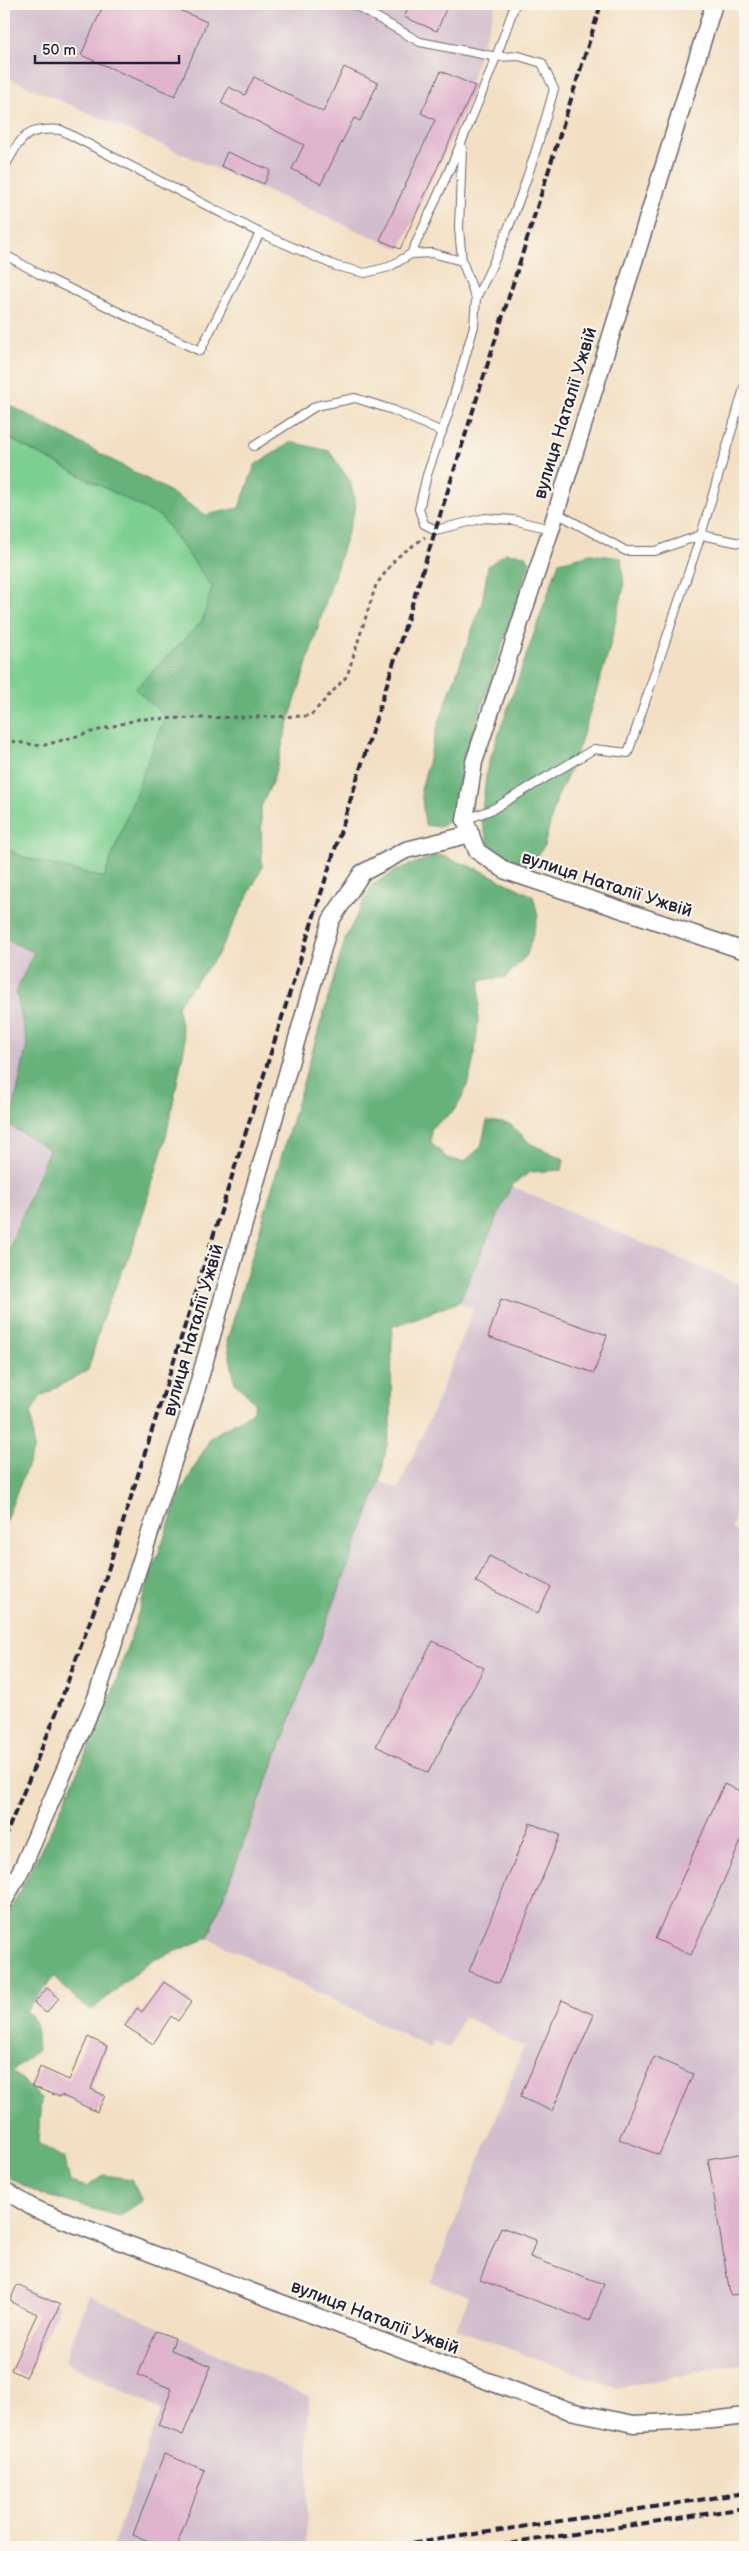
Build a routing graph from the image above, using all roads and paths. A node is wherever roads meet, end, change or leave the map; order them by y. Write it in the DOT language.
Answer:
graph roads {
  1 [pos="353,4"];
  2 [pos="515,4"];
  3 [pos="714,4"];
  4 [pos="497,57"];
  5 [pos="462,143"];
  6 [pos="4,168"];
  7 [pos="260,233"];
  8 [pos="4,254"];
  9 [pos="411,254"];
  10 [pos="462,261"];
  11 [pos="476,298"];
  12 [pos="745,385"];
  13 [pos="442,432"];
  14 [pos="254,446"];
  15 [pos="555,512"];
  16 [pos="551,529"];
  17 [pos="436,530"];
  18 [pos="701,535"];
  19 [pos="745,544"];
  20 [pos="4,740"];
  21 [pos="468,827"];
  22 [pos="745,951"];
  23 [pos="4,1901"];
  24 [pos="4,2190"];
  25 [pos="745,2416"];
  1 -- 4 [label="lane"];
  2 -- 4 [label="lane"];
  3 -- 15 [label="street, вулиця Наталії Ужвій"];
  4 -- 5 [label="lane"];
  4 -- 11 [label="lane"];
  5 -- 9 [label="lane"];
  5 -- 10 [label="lane"];
  6 -- 7 [label="lane"];
  7 -- 8 [label="lane"];
  7 -- 9 [label="lane"];
  9 -- 10 [label="lane"];
  10 -- 11 [label="lane"];
  11 -- 13 [label="lane"];
  12 -- 18 [label="lane"];
  13 -- 14 [label="lane"];
  13 -- 17 [label="lane"];
  15 -- 16 [label="street, вулиця Наталії Ужвій"];
  15 -- 18 [label="lane"];
  16 -- 17 [label="lane"];
  16 -- 21 [label="street, вулиця Наталії Ужвій"];
  17 -- 20 [label="path"];
  18 -- 19 [label="lane"];
  18 -- 21 [label="lane"];
  21 -- 22 [label="street, вулиця Наталії Ужвій"];
  21 -- 23 [label="street, вулиця Наталії Ужвій"];
  24 -- 25 [label="street, вулиця Наталії Ужвій"];
}
